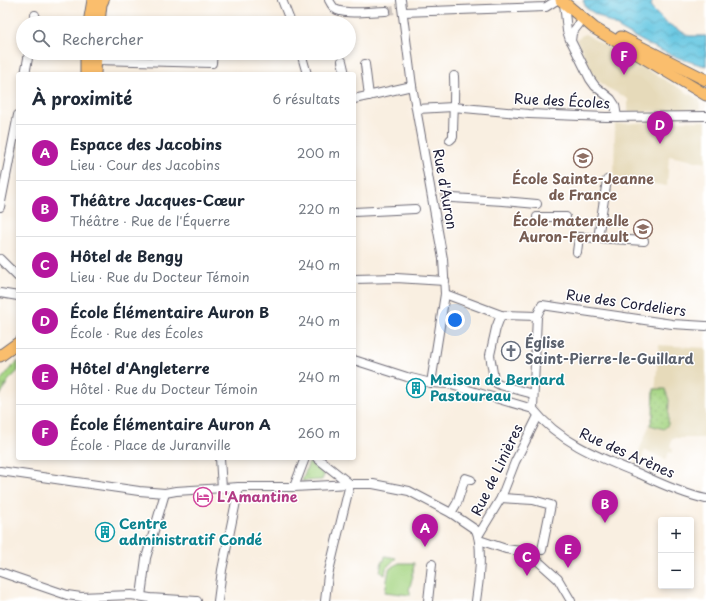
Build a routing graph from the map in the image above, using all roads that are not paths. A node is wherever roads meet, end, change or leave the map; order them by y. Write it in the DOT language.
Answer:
graph roads {
  1 [pos="93,0"];
  2 [pos="103,0"];
  3 [pos="329,0"];
  4 [pos="401,0"];
  5 [pos="481,0"];
  6 [pos="561,1"];
  7 [pos="281,2"];
  8 [pos="479,9"];
  9 [pos="401,10"];
  10 [pos="386,11"];
  11 [pos="90,16"];
  12 [pos="100,16"];
  13 [pos="288,16"];
  14 [pos="583,19"];
  15 [pos="594,28"];
  16 [pos="571,40"];
  17 [pos="28,60"];
  18 [pos="86,60"];
  19 [pos="96,60"];
  20 [pos="162,60"];
  21 [pos="212,60"];
  22 [pos="303,60"];
  23 [pos="342,61"];
  24 [pos="365,64"];
  25 [pos="25,72"];
  26 [pos="86,72"];
  27 [pos="95,72"];
  28 [pos="307,72"];
  29 [pos="345,72"];
  30 [pos="454,76"];
  31 [pos="706,80"];
  32 [pos="412,86"];
  33 [pos="705,95"];
  34 [pos="368,96"];
  35 [pos="356,99"];
  36 [pos="453,107"];
  37 [pos="417,109"];
  38 [pos="706,116"];
  39 [pos="617,117"];
  40 [pos="16,123"];
  41 [pos="450,140"];
  42 [pos="607,180"];
  43 [pos="2,182"];
  44 [pos="452,198"];
  45 [pos="537,204"];
  46 [pos="0,207"];
  47 [pos="415,210"];
  48 [pos="356,212"];
  49 [pos="538,217"];
  50 [pos="566,217"];
  51 [pos="598,238"];
  52 [pos="644,241"];
  53 [pos="577,252"];
  54 [pos="0,259"];
  55 [pos="16,275"];
  56 [pos="356,279"];
  57 [pos="445,281"];
  58 [pos="0,293"];
  59 [pos="445,294"];
  60 [pos="16,296"];
  61 [pos="501,315"];
  62 [pos="538,316"];
  63 [pos="706,326"];
  64 [pos="16,344"];
  65 [pos="0,356"];
  66 [pos="356,361"];
  67 [pos="431,383"];
  68 [pos="533,394"];
  69 [pos="536,412"];
  70 [pos="220,460"];
  71 [pos="304,460"];
  72 [pos="320,460"];
  73 [pos="0,471"];
  74 [pos="471,480"];
  75 [pos="350,484"];
  76 [pos="238,487"];
  77 [pos="294,487"];
  78 [pos="222,488"];
  79 [pos="165,493"];
  80 [pos="501,498"];
  81 [pos="706,499"];
  82 [pos="451,513"];
  83 [pos="479,538"];
  84 [pos="542,550"];
  85 [pos="432,564"];
  86 [pos="0,572"];
  87 [pos="141,596"];
  88 [pos="197,601"];
  89 [pos="218,601"];
  90 [pos="325,601"];
  91 [pos="428,601"];
  92 [pos="476,601"];
  93 [pos="571,601"];
  1 -- 11 [label="main road"];
  2 -- 12 [label="main road"];
  3 -- 10 [label="street"];
  4 -- 9 [label="street, Rue d'Auron"];
  5 -- 8 [label="street"];
  6 -- 8 [label="street"];
  6 -- 14 [label="main road"];
  6 -- 16 [label="street"];
  7 -- 13 [label="street"];
  8 -- 9 [label="street"];
  9 -- 32 [label="street, Rue d'Auron"];
  14 -- 15 [label="main road"];
  14 -- 16 [label="street"];
  15 -- 31 [label="main road"];
  15 -- 33 [label="main road"];
  16 -- 39 [label="street"];
  17 -- 25 [label="street"];
  18 -- 26 [label="main road"];
  19 -- 27 [label="main road"];
  20 -- 21 [label="street"];
  22 -- 28 [label="street"];
  23 -- 29 [label="street"];
  24 -- 34 [label="street"];
  30 -- 36 [label="street"];
  32 -- 34 [label="street"];
  32 -- 37 [label="street, Rue d'Auron"];
  34 -- 35 [label="street"];
  36 -- 37 [label="street, Rue des Écoles"];
  36 -- 39 [label="street, Rue des Écoles"];
  36 -- 41 [label="street"];
  37 -- 57 [label="street, Rue d'Auron"];
  38 -- 39 [label="street, Rue des Écoles"];
  40 -- 43 [label="street"];
  42 -- 51 [label="street"];
  43 -- 46 [label="street"];
  44 -- 45 [label="street"];
  47 -- 48 [label="street"];
  49 -- 50 [label="street"];
  51 -- 52 [label="street"];
  51 -- 53 [label="street"];
  54 -- 55 [label="street"];
  56 -- 57 [label="street"];
  57 -- 59 [label="street, Rue d'Auron"];
  58 -- 60 [label="street"];
  59 -- 61 [label="street"];
  59 -- 67 [label="street, Rue d'Auron"];
  61 -- 62 [label="street"];
  61 -- 68 [label="street"];
  62 -- 63 [label="street, Rue des Cordeliers"];
  62 -- 68 [label="street"];
  64 -- 65 [label="main road"];
  66 -- 67 [label="street, Rue des Arènes"];
  67 -- 69 [label="street, Rue des Arènes"];
  68 -- 69 [label="street"];
  69 -- 80 [label="street, Rue de Linières"];
  69 -- 81 [label="street, Rue des Arènes"];
  70 -- 78 [label="street"];
  71 -- 77 [label="street"];
  72 -- 75 [label="street"];
  73 -- 79 [label="street"];
  74 -- 82 [label="street"];
  75 -- 77 [label="street"];
  75 -- 82 [label="street"];
  75 -- 90 [label="street"];
  76 -- 77 [label="street"];
  76 -- 78 [label="street"];
  76 -- 89 [label="street"];
  78 -- 79 [label="street"];
  79 -- 87 [label="street"];
  80 -- 83 [label="street, Rue de Linières"];
  80 -- 84 [label="street"];
  82 -- 83 [label="street"];
  83 -- 92 [label="street"];
  83 -- 93 [label="street"];
  85 -- 91 [label="street"];
  86 -- 87 [label="street"];
  87 -- 88 [label="street"];
}
